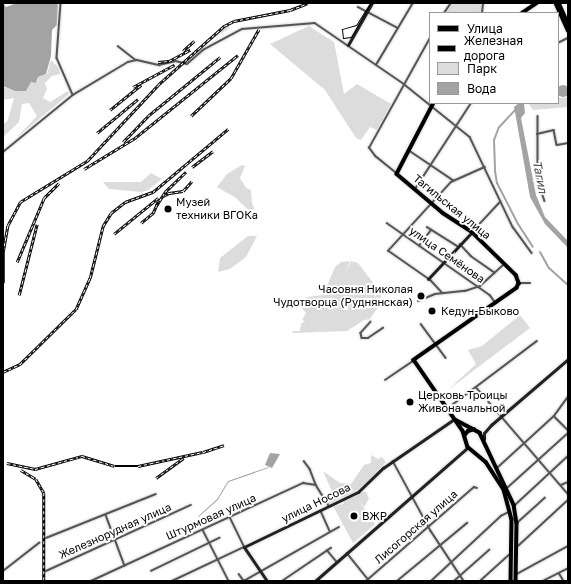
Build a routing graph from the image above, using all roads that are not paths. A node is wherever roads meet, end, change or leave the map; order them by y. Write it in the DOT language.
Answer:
graph roads {
  1 [pos="61,3"];
  2 [pos="372,3"];
  3 [pos="413,3"];
  4 [pos="451,3"];
  5 [pos="537,3"];
  6 [pos="557,3"];
  7 [pos="358,7"];
  8 [pos="367,11"];
  9 [pos="445,12"];
  10 [pos="524,12"];
  11 [pos="568,23"];
  12 [pos="398,28"];
  13 [pos="568,30"];
  14 [pos="568,38"];
  15 [pos="429,40"];
  16 [pos="559,42"];
  17 [pos="348,45"];
  18 [pos="118,46"];
  19 [pos="136,60"];
  20 [pos="376,65"];
  21 [pos="404,84"];
  22 [pos="73,95"];
  23 [pos="429,102"];
  24 [pos="470,104"];
  25 [pos="433,105"];
  26 [pos="538,116"];
  27 [pos="456,124"];
  28 [pos="537,134"];
  29 [pos="568,143"];
  30 [pos="408,150"];
  31 [pos="3,152"];
  32 [pos="430,165"];
  33 [pos="486,166"];
  34 [pos="397,174"];
  35 [pos="454,180"];
  36 [pos="415,189"];
  37 [pos="545,201"];
  38 [pos="500,202"];
  39 [pos="431,203"];
  40 [pos="387,223"];
  41 [pos="427,227"];
  42 [pos="431,230"];
  43 [pos="472,232"];
  44 [pos="402,234"];
  45 [pos="459,245"];
  46 [pos="419,246"];
  47 [pos="532,254"];
  48 [pos="443,262"];
  49 [pos="504,263"];
  50 [pos="495,273"];
  51 [pos="428,279"];
  52 [pos="519,283"];
  53 [pos="530,283"];
  54 [pos="478,287"];
  55 [pos="442,293"];
  56 [pos="418,300"];
  57 [pos="495,303"];
  58 [pos="370,322"];
  59 [pos="422,324"];
  60 [pos="383,328"];
  61 [pos="537,341"];
  62 [pos="436,344"];
  63 [pos="446,358"];
  64 [pos="568,359"];
  65 [pos="414,360"];
  66 [pos="384,380"];
  67 [pos="476,387"];
  68 [pos="568,397"];
  69 [pos="448,408"];
  70 [pos="554,416"];
  71 [pos="500,417"];
  72 [pos="455,419"];
  73 [pos="491,425"];
  74 [pos="476,430"];
  75 [pos="568,432"];
  76 [pos="464,436"];
  77 [pos="484,441"];
  78 [pos="524,444"];
  79 [pos="468,446"];
  80 [pos="488,450"];
  81 [pos="478,456"];
  82 [pos="568,456"];
  83 [pos="539,459"];
  84 [pos="304,460"];
  85 [pos="392,461"];
  86 [pos="496,469"];
  87 [pos="551,472"];
  88 [pos="568,482"];
  89 [pos="316,485"];
  90 [pos="561,485"];
  91 [pos="477,488"];
  92 [pos="507,488"];
  93 [pos="156,494"];
  94 [pos="568,494"];
  95 [pos="412,496"];
  96 [pos="545,498"];
  97 [pos="568,500"];
  98 [pos="191,505"];
  99 [pos="514,505"];
  100 [pos="329,507"];
  101 [pos="321,511"];
  102 [pos="511,512"];
  103 [pos="106,515"];
  104 [pos="230,518"];
  105 [pos="467,523"];
  106 [pos="517,523"];
  107 [pos="430,526"];
  108 [pos="339,527"];
  109 [pos="203,530"];
  110 [pos="331,532"];
  111 [pos="46,538"];
  112 [pos="219,538"];
  113 [pos="115,540"];
  114 [pos="39,543"];
  115 [pos="209,543"];
  116 [pos="440,545"];
  117 [pos="568,546"];
  118 [pos="244,547"];
  119 [pos="330,548"];
  120 [pos="515,549"];
  121 [pos="327,550"];
  122 [pos="489,550"];
  123 [pos="347,553"];
  124 [pos="216,560"];
  125 [pos="337,562"];
  126 [pos="451,563"];
  127 [pos="125,566"];
  128 [pos="568,568"];
  129 [pos="3,571"];
  130 [pos="46,571"];
  131 [pos="151,571"];
  132 [pos="260,571"];
  133 [pos="559,573"];
  134 [pos="239,574"];
  135 [pos="516,574"];
  136 [pos="460,575"];
  137 [pos="91,581"];
  138 [pos="172,581"];
  139 [pos="229,581"];
  140 [pos="244,581"];
  141 [pos="267,581"];
  142 [pos="282,581"];
  143 [pos="315,581"];
  144 [pos="368,581"];
  145 [pos="397,581"];
  146 [pos="431,581"];
  147 [pos="454,581"];
  148 [pos="464,581"];
  149 [pos="480,581"];
  150 [pos="511,581"];
  151 [pos="516,581"];
  152 [pos="543,581"];
  153 [pos="564,581"];
  1 -- 22 [label="street"];
  2 -- 8 [label="street"];
  3 -- 12 [label="street"];
  4 -- 9 [label="street"];
  5 -- 10 [label="main road"];
  6 -- 11 [label="main road"];
  6 -- 13 [label="main road"];
  7 -- 8 [label="street"];
  8 -- 12 [label="street"];
  8 -- 17 [label="street"];
  12 -- 20 [label="street"];
  14 -- 16 [label="street"];
  15 -- 21 [label="street"];
  17 -- 19 [label="street"];
  17 -- 20 [label="street"];
  18 -- 19 [label="street"];
  19 -- 22 [label="street"];
  20 -- 21 [label="street"];
  21 -- 23 [label="street"];
  21 -- 34 [label="street, Тагильская улица"];
  22 -- 31 [label="street"];
  24 -- 27 [label="street"];
  25 -- 27 [label="street"];
  25 -- 30 [label="main road"];
  26 -- 28 [label="street"];
  27 -- 32 [label="street"];
  27 -- 33 [label="street"];
  28 -- 29 [label="street"];
  28 -- 37 [label="street"];
  30 -- 32 [label="street"];
  30 -- 34 [label="main road"];
  32 -- 35 [label="street"];
  32 -- 36 [label="street"];
  33 -- 35 [label="street"];
  33 -- 38 [label="street"];
  34 -- 36 [label="main road, Тагильская улица"];
  35 -- 39 [label="street"];
  36 -- 39 [label="main road, Тагильская улица"];
  38 -- 43 [label="street"];
  38 -- 47 [label="street"];
  39 -- 43 [label="main road, Тагильская улица"];
  39 -- 44 [label="street"];
  40 -- 44 [label="street, улица Семёнова"];
  41 -- 42 [label="street"];
  42 -- 45 [label="street"];
  42 -- 46 [label="street"];
  43 -- 45 [label="street"];
  43 -- 49 [label="main road, Тагильская улица"];
  44 -- 46 [label="street, улица Семёнова"];
  44 -- 51 [label="street"];
  45 -- 48 [label="street"];
  45 -- 50 [label="street"];
  46 -- 48 [label="street, улица Семёнова"];
  48 -- 51 [label="street"];
  48 -- 54 [label="street, улица Семёнова"];
  49 -- 50 [label="street"];
  49 -- 52 [label="main road, Тагильская улица"];
  50 -- 54 [label="street"];
  51 -- 55 [label="street"];
  52 -- 53 [label="street"];
  52 -- 57 [label="main road"];
  54 -- 55 [label="street"];
  54 -- 57 [label="street, улица Семёнова"];
  55 -- 56 [label="street"];
  57 -- 62 [label="main road"];
  58 -- 60 [label="street"];
  59 -- 62 [label="street"];
  61 -- 67 [label="street"];
  62 -- 63 [label="street"];
  62 -- 65 [label="main road"];
  64 -- 71 [label="street"];
  65 -- 66 [label="street"];
  65 -- 69 [label="main road"];
  67 -- 69 [label="street"];
  67 -- 71 [label="street"];
  68 -- 70 [label="street"];
  69 -- 72 [label="main road"];
  70 -- 75 [label="street"];
  70 -- 78 [label="street"];
  71 -- 73 [label="street"];
  71 -- 78 [label="street"];
  72 -- 74 [label="main road"];
  72 -- 76 [label="main road"];
  72 -- 85 [label="street, улица Носова"];
  73 -- 74 [label="street"];
  73 -- 77 [label="street"];
  74 -- 76 [label="main road"];
  74 -- 77 [label="main road"];
  75 -- 83 [label="street"];
  76 -- 79 [label="main road"];
  77 -- 80 [label="main road"];
  78 -- 83 [label="street"];
  78 -- 86 [label="street"];
  79 -- 81 [label="main road"];
  79 -- 95 [label="street"];
  80 -- 81 [label="main road"];
  80 -- 86 [label="main road"];
  81 -- 102 [label="main road"];
  82 -- 87 [label="street"];
  83 -- 87 [label="street"];
  83 -- 92 [label="street"];
  84 -- 89 [label="street"];
  85 -- 95 [label="street"];
  85 -- 100 [label="street, улица Носова"];
  86 -- 92 [label="main road"];
  87 -- 90 [label="street"];
  87 -- 99 [label="street"];
  88 -- 90 [label="street"];
  89 -- 100 [label="street"];
  89 -- 104 [label="street, Штурмовая улица"];
  90 -- 94 [label="street"];
  91 -- 107 [label="street, Лисогорская улица"];
  92 -- 99 [label="main road"];
  93 -- 103 [label="street"];
  95 -- 107 [label="street"];
  95 -- 123 [label="street"];
  96 -- 106 [label="street"];
  97 -- 120 [label="street"];
  98 -- 113 [label="street, Железнорудная улица"];
  99 -- 106 [label="main road"];
  100 -- 101 [label="street, улица Носова"];
  101 -- 110 [label="street"];
  101 -- 118 [label="street, улица Носова"];
  102 -- 120 [label="main road"];
  102 -- 126 [label="street"];
  103 -- 111 [label="street"];
  103 -- 113 [label="street"];
  104 -- 109 [label="street, Штурмовая улица"];
  104 -- 118 [label="street"];
  105 -- 116 [label="street"];
  106 -- 120 [label="main road"];
  107 -- 116 [label="street"];
  107 -- 144 [label="street, Лисогорская улица"];
  108 -- 110 [label="street"];
  109 -- 115 [label="street"];
  109 -- 127 [label="street, Штурмовая улица"];
  110 -- 132 [label="street"];
  112 -- 115 [label="street"];
  113 -- 127 [label="street"];
  113 -- 130 [label="street, Железнорудная улица"];
  114 -- 129 [label="street"];
  115 -- 124 [label="street"];
  115 -- 131 [label="street"];
  116 -- 126 [label="street"];
  116 -- 145 [label="street"];
  117 -- 135 [label="street"];
  118 -- 124 [label="street, улица Носова"];
  118 -- 132 [label="street"];
  119 -- 121 [label="street"];
  120 -- 135 [label="main road"];
  120 -- 149 [label="street"];
  120 -- 150 [label="main road"];
  121 -- 125 [label="street"];
  121 -- 142 [label="street"];
  122 -- 136 [label="street"];
  123 -- 125 [label="street"];
  123 -- 144 [label="street"];
  124 -- 138 [label="street, улица Носова"];
  124 -- 139 [label="street"];
  125 -- 143 [label="street"];
  126 -- 136 [label="street"];
  126 -- 146 [label="street"];
  127 -- 137 [label="street, Штурмовая улица"];
  128 -- 133 [label="street"];
  132 -- 140 [label="street"];
  132 -- 141 [label="street"];
  133 -- 152 [label="street"];
  133 -- 153 [label="street"];
  134 -- 140 [label="street"];
  135 -- 151 [label="main road"];
  136 -- 147 [label="street"];
  136 -- 148 [label="street"];
}
